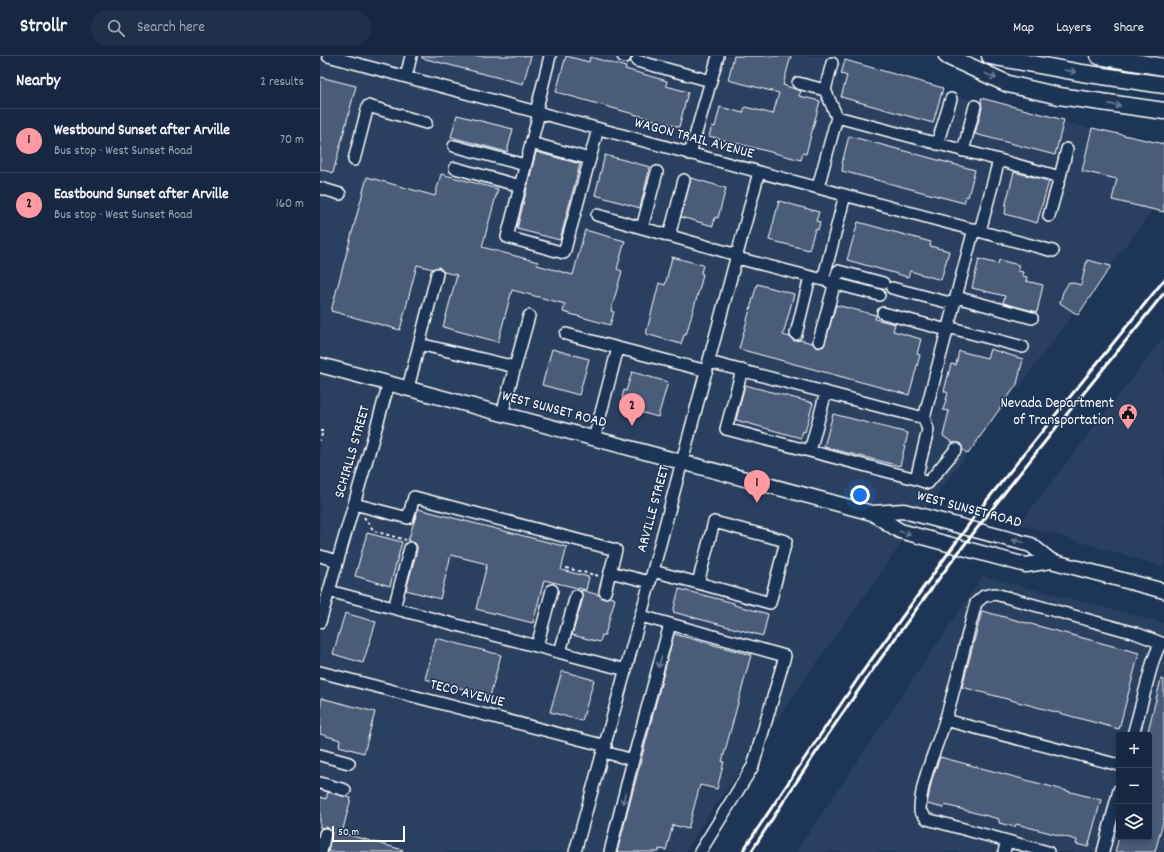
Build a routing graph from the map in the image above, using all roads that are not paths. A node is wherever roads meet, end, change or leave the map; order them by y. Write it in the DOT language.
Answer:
graph roads {
  1 [pos="328,56"];
  2 [pos="411,56"];
  3 [pos="550,56"];
  4 [pos="718,56"];
  5 [pos="947,56"];
  6 [pos="990,56"];
  7 [pos="1099,56"];
  8 [pos="637,61"];
  9 [pos="832,63"];
  10 [pos="1164,67"];
  11 [pos="406,77"];
  12 [pos="711,81"];
  13 [pos="798,83"];
  14 [pos="1164,85"];
  15 [pos="825,90"];
  16 [pos="951,99"];
  17 [pos="975,106"];
  18 [pos="1164,111"];
  19 [pos="538,112"];
  20 [pos="837,117"];
  21 [pos="426,123"];
  22 [pos="598,129"];
  23 [pos="531,143"];
  24 [pos="937,144"];
  25 [pos="454,146"];
  26 [pos="1067,149"];
  27 [pos="964,151"];
  28 [pos="690,154"];
  29 [pos="590,159"];
  30 [pos="354,160"];
  31 [pos="1000,160"];
  32 [pos="525,165"];
  33 [pos="455,168"];
  34 [pos="657,172"];
  35 [pos="759,172"];
  36 [pos="1060,177"];
  37 [pos="684,180"];
  38 [pos="520,186"];
  39 [pos="818,187"];
  40 [pos="320,188"];
  41 [pos="340,194"];
  42 [pos="845,195"];
  43 [pos="597,215"];
  44 [pos="1049,216"];
  45 [pos="642,228"];
  46 [pos="977,230"];
  47 [pos="669,236"];
  48 [pos="1053,251"];
  49 [pos="737,256"];
  50 [pos="437,274"];
  51 [pos="810,277"];
  52 [pos="823,280"];
  53 [pos="835,283"];
  54 [pos="879,295"];
  55 [pos="955,301"];
  56 [pos="883,314"];
  57 [pos="529,316"];
  58 [pos="1032,318"];
  59 [pos="948,329"];
  60 [pos="566,334"];
  61 [pos="796,334"];
  62 [pos="819,341"];
  63 [pos="419,344"];
  64 [pos="1024,347"];
  65 [pos="618,348"];
  66 [pos="320,364"];
  67 [pos="708,366"];
  68 [pos="515,367"];
  69 [pos="742,370"];
  70 [pos="389,383"];
  71 [pos="408,388"];
  72 [pos="826,392"];
  73 [pos="502,414"];
  74 [pos="924,418"];
  75 [pos="594,439"];
  76 [pos="956,449"];
  77 [pos="810,451"];
  78 [pos="682,463"];
  79 [pos="916,479"];
  80 [pos="354,504"];
  81 [pos="872,513"];
  82 [pos="409,544"];
  83 [pos="320,556"];
  84 [pos="337,561"];
  85 [pos="1051,561"];
  86 [pos="653,571"];
  87 [pos="607,575"];
  88 [pos="650,582"];
  89 [pos="698,583"];
  90 [pos="552,590"];
  91 [pos="329,591"];
  92 [pos="1164,591"];
  93 [pos="605,592"];
  94 [pos="576,596"];
  95 [pos="394,608"];
  96 [pos="322,610"];
  97 [pos="641,616"];
  98 [pos="320,622"];
  99 [pos="670,624"];
  100 [pos="1162,644"];
  101 [pos="537,646"];
  102 [pos="560,652"];
  103 [pos="626,670"];
  104 [pos="320,672"];
  105 [pos="945,720"];
  106 [pos="1134,732"];
  107 [pos="605,749"];
  108 [pos="320,755"];
  109 [pos="633,760"];
  110 [pos="350,763"];
  111 [pos="1116,764"];
  112 [pos="320,783"];
  113 [pos="345,790"];
  114 [pos="1116,802"];
  115 [pos="325,834"];
  116 [pos="1007,841"];
  117 [pos="321,852"];
  118 [pos="575,852"];
  119 [pos="610,852"];
  120 [pos="700,852"];
  121 [pos="1004,852"];
  122 [pos="1048,852"];
  123 [pos="1103,852"];
  1 -- 11 [label="street, WAGON TRAIL AVENUE"];
  2 -- 11 [label="street"];
  3 -- 19 [label="street"];
  4 -- 12 [label="street"];
  5 -- 18 [label="highway, one-way"];
  6 -- 14 [label="highway, one-way"];
  7 -- 10 [label="highway"];
  8 -- 12 [label="street"];
  9 -- 15 [label="street"];
  11 -- 19 [label="street, WAGON TRAIL AVENUE"];
  12 -- 28 [label="street"];
  13 -- 15 [label="street"];
  15 -- 20 [label="street"];
  16 -- 24 [label="street"];
  17 -- 27 [label="street"];
  19 -- 22 [label="street, WAGON TRAIL AVENUE"];
  19 -- 23 [label="street"];
  20 -- 24 [label="street"];
  20 -- 39 [label="street"];
  21 -- 30 [label="street"];
  22 -- 28 [label="street, WAGON TRAIL AVENUE"];
  22 -- 29 [label="street"];
  23 -- 29 [label="street"];
  23 -- 32 [label="street"];
  24 -- 27 [label="street"];
  25 -- 32 [label="street"];
  26 -- 36 [label="street"];
  27 -- 31 [label="street"];
  28 -- 35 [label="street, WAGON TRAIL AVENUE"];
  29 -- 38 [label="street"];
  31 -- 36 [label="street"];
  31 -- 46 [label="street"];
  32 -- 38 [label="street"];
  33 -- 38 [label="street"];
  34 -- 45 [label="street"];
  35 -- 39 [label="street, WAGON TRAIL AVENUE"];
  35 -- 49 [label="street, ARVILLE STREET"];
  36 -- 44 [label="street"];
  37 -- 47 [label="street"];
  39 -- 42 [label="street, WAGON TRAIL AVENUE"];
  40 -- 41 [label="street"];
  42 -- 46 [label="street, WAGON TRAIL AVENUE"];
  42 -- 52 [label="street"];
  43 -- 45 [label="street"];
  45 -- 47 [label="street"];
  46 -- 48 [label="street, WAGON TRAIL AVENUE"];
  46 -- 55 [label="street"];
  47 -- 49 [label="street"];
  49 -- 51 [label="street"];
  49 -- 67 [label="street, ARVILLE STREET"];
  50 -- 63 [label="street"];
  51 -- 52 [label="street"];
  51 -- 61 [label="street"];
  52 -- 53 [label="street"];
  53 -- 54 [label="street"];
  53 -- 55 [label="street"];
  53 -- 62 [label="street"];
  55 -- 58 [label="street"];
  55 -- 59 [label="street"];
  56 -- 59 [label="street"];
  57 -- 68 [label="street"];
  59 -- 64 [label="street"];
  59 -- 74 [label="street"];
  60 -- 65 [label="street"];
  63 -- 68 [label="street"];
  63 -- 71 [label="street"];
  65 -- 67 [label="street"];
  65 -- 75 [label="street"];
  66 -- 70 [label="main road, WEST SUNSET ROAD"];
  67 -- 69 [label="street"];
  67 -- 78 [label="street, ARVILLE STREET"];
  68 -- 73 [label="street"];
  69 -- 72 [label="street"];
  69 -- 77 [label="street"];
  70 -- 71 [label="main road, WEST SUNSET ROAD"];
  70 -- 80 [label="street, SCHIRLLS STREET"];
  71 -- 73 [label="main road, WEST SUNSET ROAD"];
  72 -- 74 [label="street"];
  72 -- 77 [label="street"];
  73 -- 75 [label="main road, WEST SUNSET ROAD"];
  74 -- 79 [label="street"];
  75 -- 78 [label="main road, WEST SUNSET ROAD"];
  76 -- 79 [label="street"];
  77 -- 79 [label="street"];
  78 -- 81 [label="main road, WEST SUNSET ROAD"];
  78 -- 86 [label="street, ARVILLE STREET"];
  80 -- 84 [label="street, SCHIRLLS STREET"];
  80 -- 87 [label="street"];
  81 -- 85 [label="main road, WEST SUNSET ROAD, one-way"];
  85 -- 81 [label="main road, WEST SUNSET ROAD, one-way"];
  82 -- 95 [label="street"];
  83 -- 84 [label="street"];
  84 -- 91 [label="street, SCHIRLLS STREET"];
  85 -- 92 [label="main road, WEST SUNSET ROAD"];
  86 -- 88 [label="street, ARVILLE STREET"];
  86 -- 89 [label="street"];
  87 -- 88 [label="street"];
  87 -- 93 [label="street"];
  88 -- 97 [label="street, ARVILLE STREET"];
  89 -- 89 [label="street"];
  90 -- 101 [label="street"];
  91 -- 95 [label="street"];
  91 -- 96 [label="street, SCHIRLLS STREET"];
  94 -- 102 [label="street"];
  95 -- 101 [label="street"];
  96 -- 98 [label="street, SCHIRLLS STREET"];
  97 -- 99 [label="street"];
  97 -- 103 [label="street, ARVILLE STREET"];
  99 -- 109 [label="street, one-way"];
  99 -- 120 [label="street"];
  100 -- 105 [label="street"];
  100 -- 106 [label="street"];
  101 -- 102 [label="street"];
  102 -- 103 [label="street"];
  103 -- 107 [label="street, ARVILLE STREET"];
  104 -- 107 [label="street, TECO AVENUE"];
  105 -- 111 [label="street"];
  105 -- 116 [label="street"];
  107 -- 109 [label="street, TECO AVENUE"];
  107 -- 118 [label="street, ARVILLE STREET"];
  108 -- 110 [label="street"];
  109 -- 119 [label="street, one-way"];
  112 -- 113 [label="street"];
  114 -- 123 [label="street"];
  115 -- 117 [label="street"];
  116 -- 121 [label="street"];
  116 -- 122 [label="street"];
}
